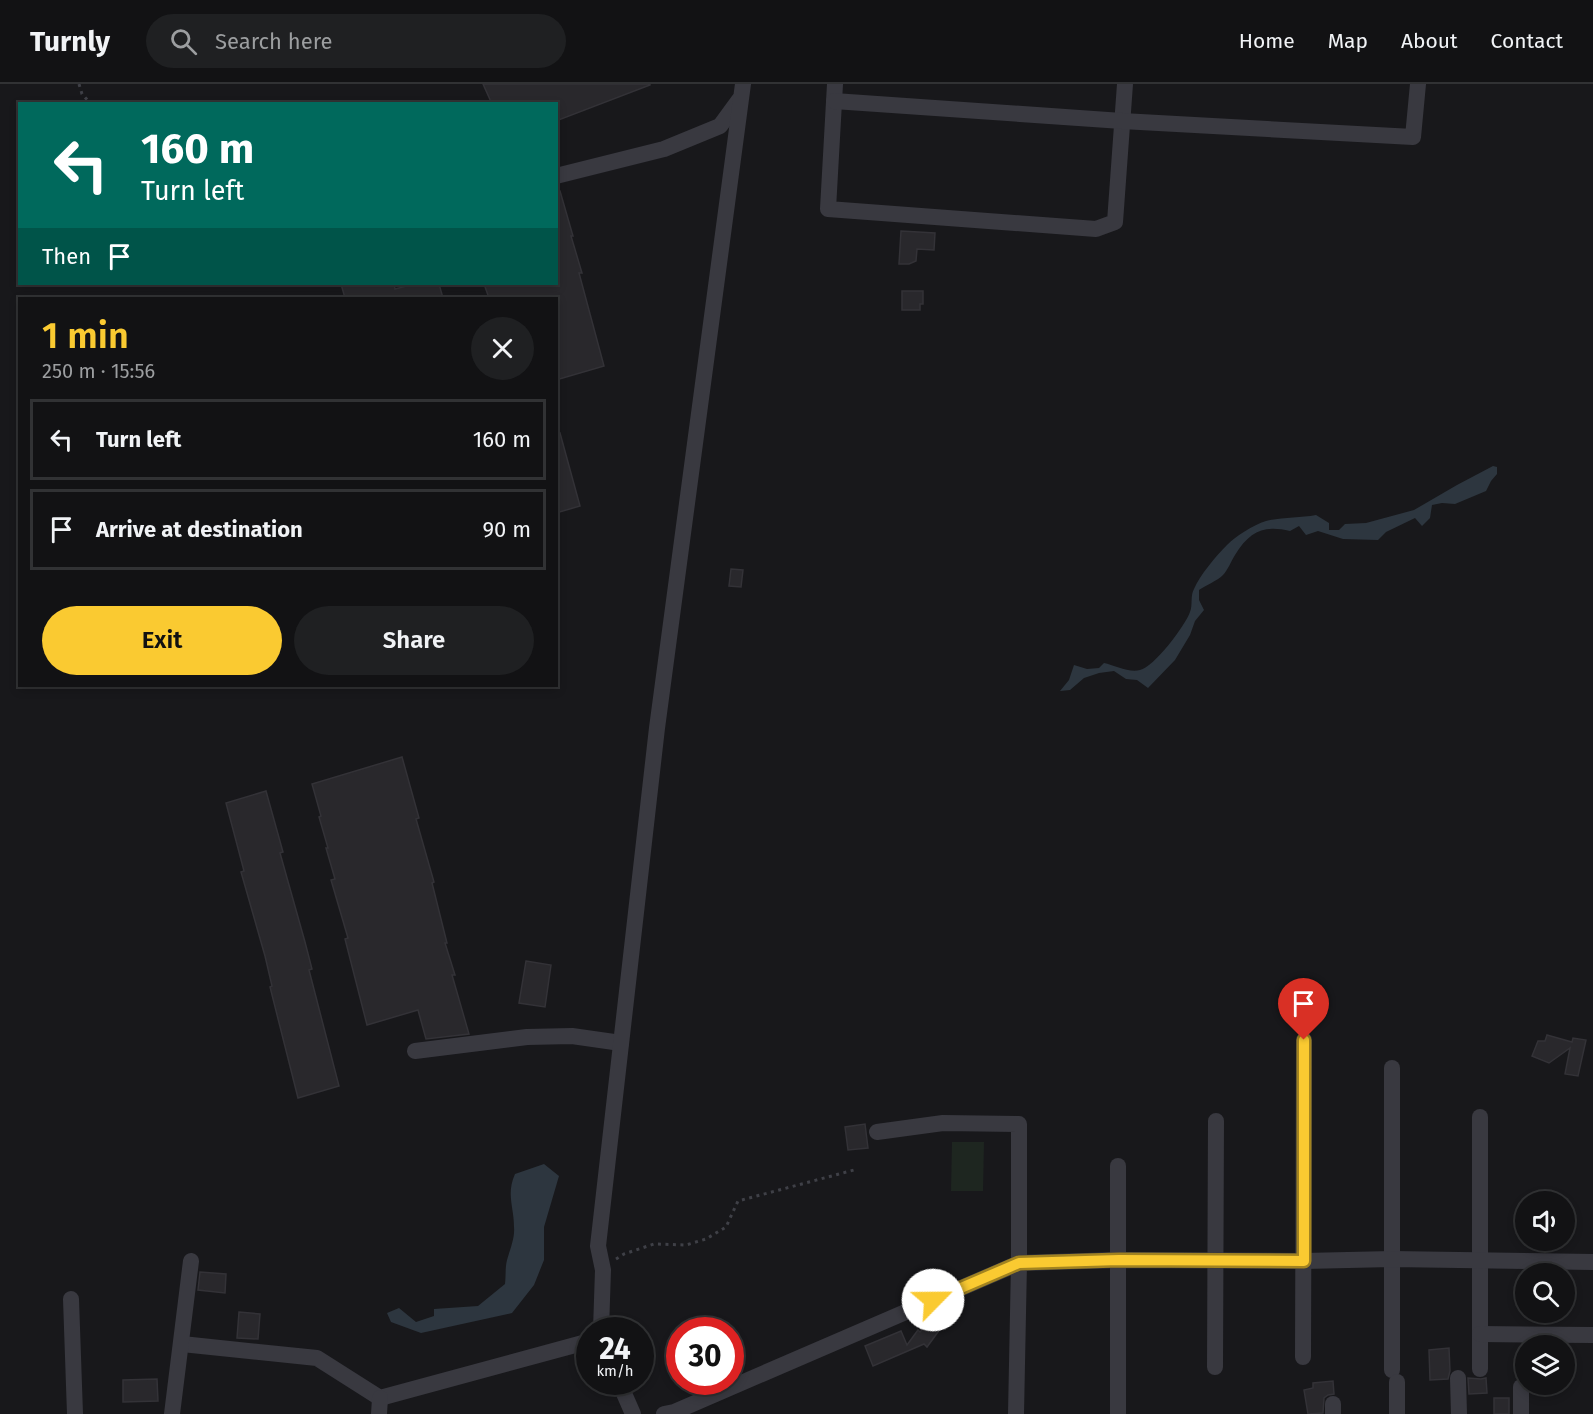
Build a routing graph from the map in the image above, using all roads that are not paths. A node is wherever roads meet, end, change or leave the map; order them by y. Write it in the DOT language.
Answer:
graph roads {
  1 [pos="1125,84"];
  2 [pos="1418,84"];
  3 [pos="742,90"];
  4 [pos="835,92"];
  5 [pos="1122,121"];
  6 [pos="558,176"];
  7 [pos="1304,1040"];
  8 [pos="621,1043"];
  9 [pos="415,1051"];
  10 [pos="1392,1068"];
  11 [pos="1480,1117"];
  12 [pos="1216,1121"];
  13 [pos="877,1132"];
  14 [pos="1118,1166"];
  15 [pos="1392,1259"];
  16 [pos="1119,1260"];
  17 [pos="1215,1260"];
  18 [pos="1480,1260"];
  19 [pos="191,1261"];
  20 [pos="1304,1261"];
  21 [pos="1593,1262"];
  22 [pos="1019,1263"];
  23 [pos="71,1299"];
  24 [pos="601,1317"];
  25 [pos="1480,1334"];
  26 [pos="1593,1335"];
  27 [pos="182,1344"];
  28 [pos="576,1345"];
  29 [pos="1303,1357"];
  30 [pos="1215,1367"];
  31 [pos="1480,1369"];
  32 [pos="1458,1378"];
  33 [pos="625,1395"];
  34 [pos="1521,1395"];
  35 [pos="379,1406"];
  36 [pos="75,1414"];
  37 [pos="172,1414"];
  38 [pos="633,1414"];
  39 [pos="664,1414"];
  40 [pos="1016,1414"];
  41 [pos="1118,1414"];
  42 [pos="1397,1414"];
  43 [pos="1459,1414"];
  44 [pos="1521,1414"];
  1 -- 5 [label="street"];
  2 -- 5 [label="street"];
  3 -- 6 [label="street"];
  3 -- 8 [label="street"];
  4 -- 5 [label="street"];
  4 -- 5 [label="street"];
  7 -- 20 [label="street"];
  8 -- 9 [label="street"];
  8 -- 24 [label="street"];
  10 -- 15 [label="street"];
  11 -- 18 [label="street"];
  12 -- 17 [label="street"];
  13 -- 22 [label="street"];
  14 -- 16 [label="street"];
  15 -- 18 [label="street"];
  15 -- 20 [label="street"];
  15 -- 42 [label="street"];
  16 -- 17 [label="street"];
  16 -- 22 [label="street"];
  16 -- 41 [label="street"];
  17 -- 20 [label="street"];
  17 -- 30 [label="street"];
  18 -- 21 [label="street"];
  18 -- 25 [label="street"];
  19 -- 27 [label="street"];
  20 -- 29 [label="street"];
  22 -- 39 [label="street"];
  22 -- 40 [label="street"];
  23 -- 36 [label="street"];
  25 -- 26 [label="street"];
  25 -- 31 [label="street"];
  27 -- 35 [label="street"];
  27 -- 37 [label="street"];
  28 -- 35 [label="street"];
  32 -- 43 [label="street"];
  33 -- 38 [label="street"];
  34 -- 44 [label="street"];
}
